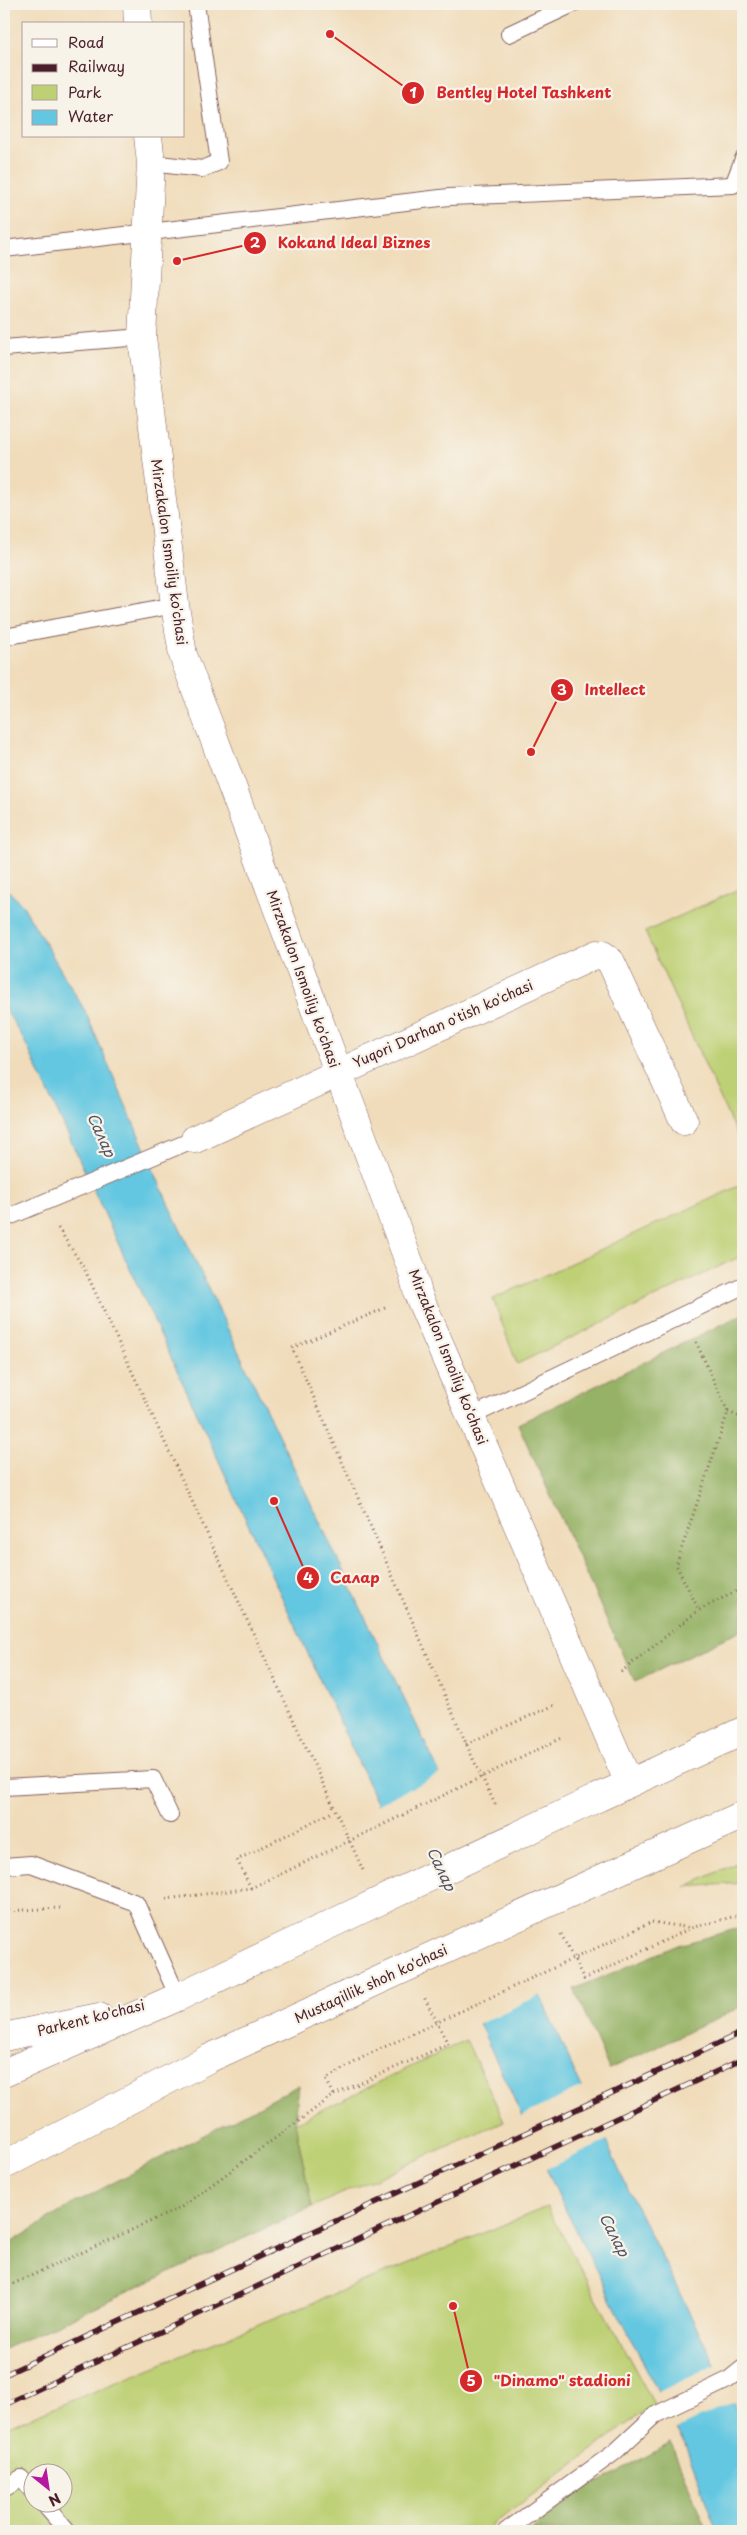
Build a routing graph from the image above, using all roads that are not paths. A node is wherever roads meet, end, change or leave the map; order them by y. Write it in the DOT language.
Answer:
graph roads {
  1 [pos="137,4"];
  2 [pos="196,4"];
  3 [pos="573,4"];
  4 [pos="138,22"];
  5 [pos="510,34"];
  6 [pos="148,138"];
  7 [pos="743,159"];
  8 [pos="151,163"];
  9 [pos="738,186"];
  10 [pos="148,233"];
  11 [pos="4,249"];
  12 [pos="142,337"];
  13 [pos="4,348"];
  14 [pos="175,605"];
  15 [pos="4,637"];
  16 [pos="337,1073"];
  17 [pos="684,1121"];
  18 [pos="195,1139"];
  19 [pos="4,1219"];
  20 [pos="743,1286"];
  21 [pos="472,1416"];
  22 [pos="743,1731"];
  23 [pos="629,1783"];
  24 [pos="4,1787"];
  25 [pos="743,1814"];
  26 [pos="170,1816"];
  27 [pos="4,1866"];
  28 [pos="178,1996"];
  29 [pos="4,2037"];
  30 [pos="4,2073"];
  31 [pos="4,2165"];
  32 [pos="743,2368"];
  33 [pos="22,2479"];
  34 [pos="4,2489"];
  35 [pos="51,2512"];
  36 [pos="67,2531"];
  37 [pos="506,2531"];
  1 -- 4 [label="street"];
  2 -- 8 [label="lane"];
  3 -- 5 [label="lane"];
  6 -- 8 [label="street, Mirzakalon Ismoiliy ko'chasi"];
  7 -- 9 [label="lane"];
  8 -- 10 [label="street, Mirzakalon Ismoiliy ko'chasi"];
  9 -- 10 [label="lane"];
  10 -- 11 [label="lane"];
  10 -- 12 [label="street, Mirzakalon Ismoiliy ko'chasi"];
  12 -- 13 [label="lane"];
  12 -- 14 [label="street, Mirzakalon Ismoiliy ko'chasi"];
  14 -- 15 [label="lane"];
  14 -- 16 [label="street, Mirzakalon Ismoiliy ko'chasi"];
  16 -- 17 [label="street, Yuqori Darhan o'tish ko'chasi"];
  16 -- 18 [label="street, Yuqori Darhan o'tish ko'chasi"];
  16 -- 21 [label="street, Mirzakalon Ismoiliy ko'chasi"];
  18 -- 19 [label="lane, Yuqori Darhan o'tish ko'chasi"];
  20 -- 21 [label="lane"];
  21 -- 23 [label="street, Mirzakalon Ismoiliy ko'chasi"];
  22 -- 23 [label="street"];
  23 -- 28 [label="street, bridge"];
  24 -- 26 [label="lane"];
  25 -- 31 [label="street, Mustaqillik shoh ko'chasi, bridge"];
  27 -- 28 [label="lane"];
  28 -- 29 [label="street, Parkent ko'chasi"];
  28 -- 30 [label="street"];
  32 -- 37 [label="lane"];
  33 -- 34 [label="lane"];
  35 -- 36 [label="lane"];
}
